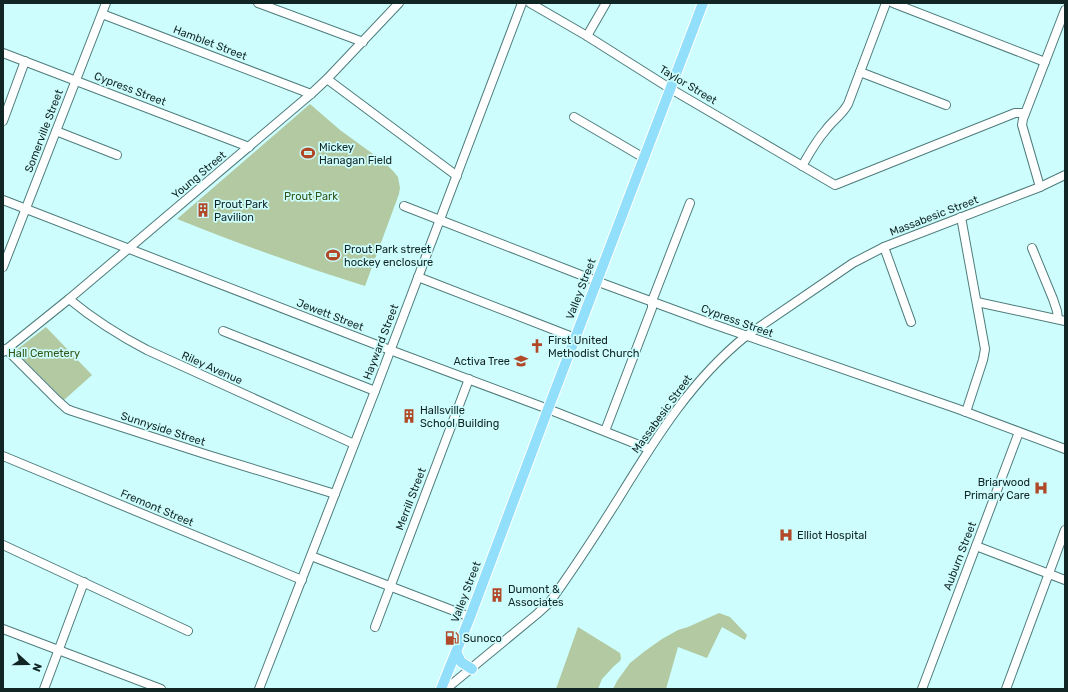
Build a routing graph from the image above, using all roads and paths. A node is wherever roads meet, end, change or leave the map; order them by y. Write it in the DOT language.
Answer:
graph roads {
  1 [pos="106,3"];
  2 [pos="258,3"];
  3 [pos="399,3"];
  4 [pos="522,3"];
  5 [pos="530,3"];
  6 [pos="606,3"];
  7 [pos="703,3"];
  8 [pos="886,3"];
  9 [pos="893,3"];
  10 [pos="1065,10"];
  11 [pos="102,14"];
  12 [pos="587,36"];
  13 [pos="363,42"];
  14 [pos="3,53"];
  15 [pos="25,61"];
  16 [pos="1045,62"];
  17 [pos="860,72"];
  18 [pos="327,79"];
  19 [pos="76,80"];
  20 [pos="671,88"];
  21 [pos="311,94"];
  22 [pos="946,105"];
  23 [pos="1025,113"];
  24 [pos="574,117"];
  25 [pos="3,121"];
  26 [pos="56,131"];
  27 [pos="249,147"];
  28 [pos="117,155"];
  29 [pos="644,158"];
  30 [pos="802,166"];
  31 [pos="1065,175"];
  32 [pos="457,176"];
  33 [pos="1040,187"];
  34 [pos="3,200"];
  35 [pos="690,203"];
  36 [pos="404,206"];
  37 [pos="26,209"];
  38 [pos="961,217"];
  39 [pos="440,220"];
  40 [pos="884,247"];
  41 [pos="1032,248"];
  42 [pos="128,249"];
  43 [pos="3,267"];
  44 [pos="418,277"];
  45 [pos="598,281"];
  46 [pos="69,298"];
  47 [pos="652,301"];
  48 [pos="977,302"];
  49 [pos="1061,320"];
  50 [pos="911,322"];
  51 [pos="223,332"];
  52 [pos="746,336"];
  53 [pos="575,338"];
  54 [pos="5,350"];
  55 [pos="390,350"];
  56 [pos="469,379"];
  57 [pos="375,391"];
  58 [pos="548,409"];
  59 [pos="966,412"];
  60 [pos="605,431"];
  61 [pos="1019,432"];
  62 [pos="354,444"];
  63 [pos="649,449"];
  64 [pos="1065,449"];
  65 [pos="3,456"];
  66 [pos="335,494"];
  67 [pos="1065,530"];
  68 [pos="3,544"];
  69 [pos="976,546"];
  70 [pos="311,556"];
  71 [pos="1049,574"];
  72 [pos="302,580"];
  73 [pos="1065,580"];
  74 [pos="84,582"];
  75 [pos="390,586"];
  76 [pos="470,617"];
  77 [pos="375,627"];
  78 [pos="3,629"];
  79 [pos="188,631"];
  80 [pos="58,649"];
  81 [pos="456,652"];
  82 [pos="472,669"];
  83 [pos="44,689"];
  84 [pos="161,689"];
  85 [pos="259,689"];
  86 [pos="441,689"];
  87 [pos="446,689"];
  88 [pos="922,689"];
  89 [pos="1006,689"];
  1 -- 11 [label="street, Somerville Street"];
  2 -- 13 [label="street"];
  3 -- 13 [label="street, Young Street"];
  4 -- 32 [label="street, Hayward Street"];
  5 -- 12 [label="street, Taylor Street"];
  6 -- 12 [label="street"];
  7 -- 20 [label="main road, Valley Street"];
  8 -- 17 [label="street"];
  9 -- 16 [label="street"];
  10 -- 16 [label="street"];
  11 -- 19 [label="street, Somerville Street"];
  11 -- 21 [label="street, Hamblet Street"];
  12 -- 20 [label="street, Taylor Street"];
  13 -- 18 [label="street, Young Street"];
  14 -- 15 [label="street, Cypress Street"];
  15 -- 19 [label="street, Cypress Street"];
  15 -- 25 [label="street"];
  16 -- 23 [label="street"];
  17 -- 22 [label="street"];
  17 -- 30 [label="street"];
  18 -- 21 [label="street, Young Street"];
  18 -- 32 [label="street"];
  19 -- 26 [label="street, Somerville Street"];
  19 -- 27 [label="street, Cypress Street"];
  20 -- 29 [label="main road, Valley Street"];
  20 -- 30 [label="street, Taylor Street"];
  21 -- 27 [label="street, Young Street"];
  23 -- 30 [label="street, Taylor Street"];
  23 -- 33 [label="street"];
  24 -- 29 [label="street"];
  26 -- 28 [label="street"];
  26 -- 37 [label="street, Somerville Street"];
  27 -- 42 [label="street, Young Street"];
  29 -- 45 [label="main road, Valley Street"];
  31 -- 33 [label="street, Massabesic Street"];
  32 -- 39 [label="street, Hayward Street"];
  33 -- 38 [label="street, Massabesic Street"];
  34 -- 37 [label="street, Jewett Street"];
  35 -- 47 [label="street"];
  36 -- 39 [label="street, Cypress Street"];
  37 -- 42 [label="street, Jewett Street"];
  37 -- 43 [label="street, Somerville Street"];
  38 -- 40 [label="street, Massabesic Street"];
  38 -- 48 [label="street"];
  39 -- 44 [label="street, Hayward Street"];
  39 -- 45 [label="street, Cypress Street"];
  40 -- 50 [label="street"];
  40 -- 52 [label="street, Massabesic Street"];
  41 -- 49 [label="street"];
  42 -- 46 [label="street, Young Street"];
  42 -- 55 [label="street, Jewett Street"];
  44 -- 53 [label="street"];
  44 -- 55 [label="street, Hayward Street"];
  45 -- 47 [label="street, Cypress Street"];
  45 -- 53 [label="main road, Valley Street"];
  46 -- 54 [label="street, Young Street"];
  46 -- 62 [label="street, Riley Avenue"];
  47 -- 52 [label="street, Cypress Street"];
  47 -- 60 [label="street"];
  48 -- 49 [label="street"];
  48 -- 59 [label="street"];
  51 -- 57 [label="street"];
  52 -- 59 [label="street, Cypress Street"];
  52 -- 63 [label="street, Massabesic Street"];
  53 -- 58 [label="main road, Valley Street"];
  54 -- 66 [label="street, Sunnyside Street"];
  55 -- 56 [label="street, Jewett Street"];
  55 -- 57 [label="street, Hayward Street"];
  56 -- 58 [label="street, Jewett Street"];
  56 -- 75 [label="street, Merrill Street"];
  57 -- 62 [label="street, Hayward Street"];
  58 -- 60 [label="street, Jewett Street"];
  58 -- 76 [label="main road, Valley Street"];
  59 -- 61 [label="street, Cypress Street"];
  60 -- 63 [label="street, Jewett Street"];
  61 -- 64 [label="street, Cypress Street"];
  61 -- 69 [label="street, Auburn Street"];
  62 -- 66 [label="street, Hayward Street"];
  63 -- 82 [label="street, Massabesic Street"];
  65 -- 72 [label="street, Fremont Street"];
  66 -- 70 [label="street, Hayward Street"];
  67 -- 71 [label="street"];
  68 -- 74 [label="street"];
  69 -- 71 [label="street"];
  69 -- 88 [label="street, Auburn Street"];
  70 -- 72 [label="street, Hayward Street"];
  70 -- 75 [label="street"];
  71 -- 73 [label="street"];
  71 -- 89 [label="street"];
  72 -- 85 [label="street, Hayward Street"];
  74 -- 79 [label="street"];
  74 -- 80 [label="street"];
  75 -- 76 [label="street"];
  75 -- 77 [label="street, Merrill Street"];
  76 -- 81 [label="main road, Valley Street"];
  78 -- 80 [label="street"];
  80 -- 83 [label="street"];
  80 -- 84 [label="street"];
  81 -- 82 [label="main road"];
  81 -- 86 [label="main road, Valley Street"];
  82 -- 87 [label="street, Massabesic Street"];
}
